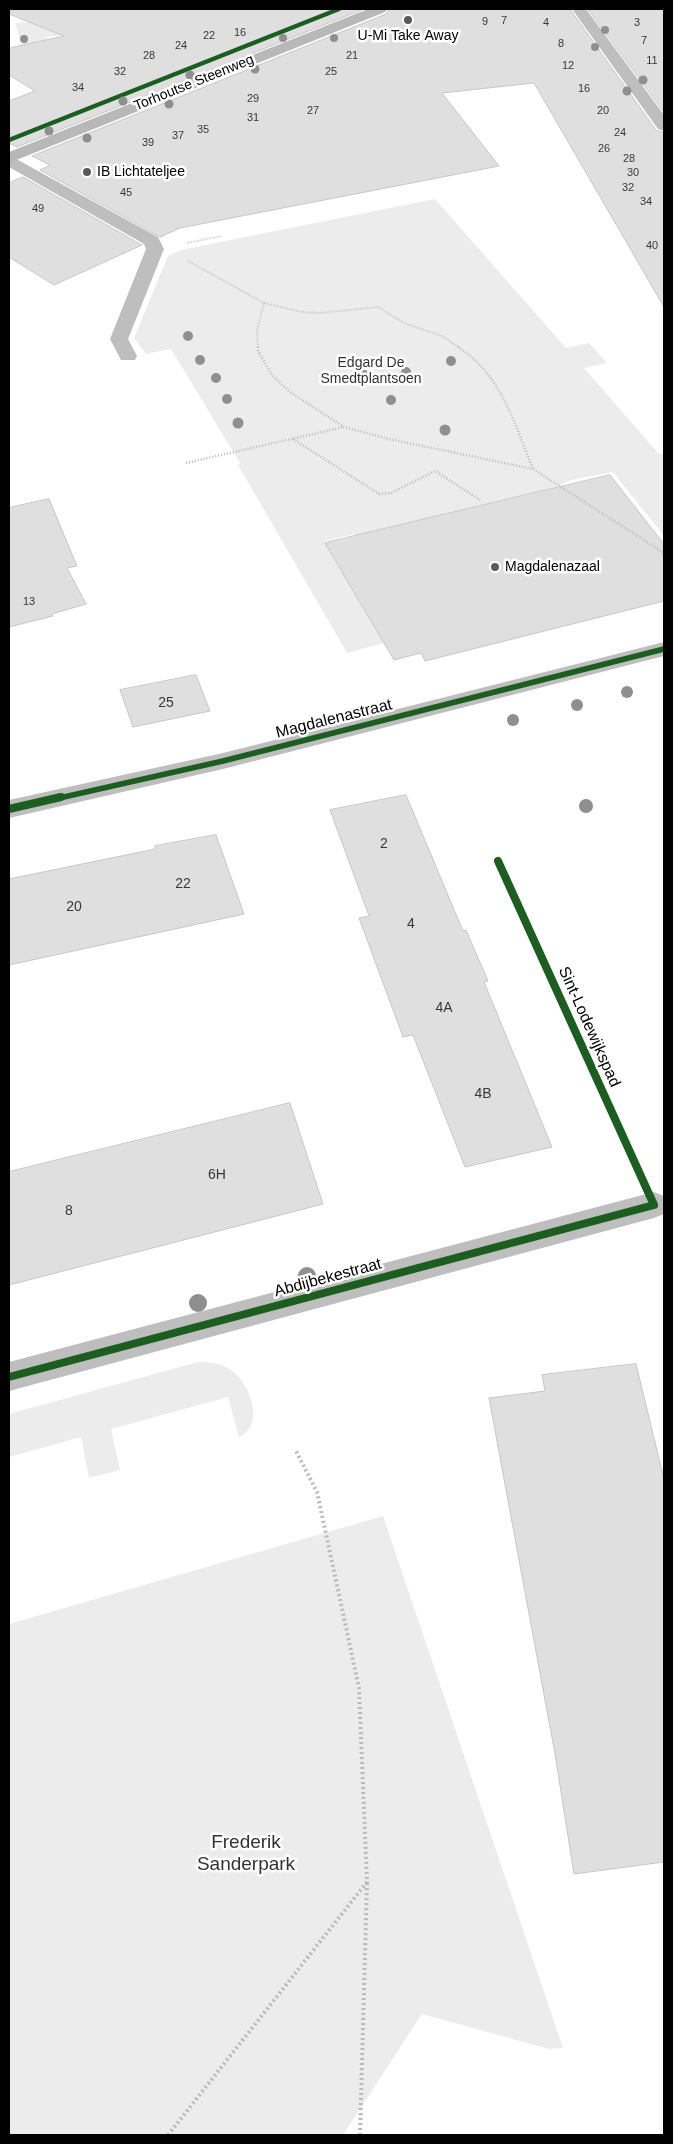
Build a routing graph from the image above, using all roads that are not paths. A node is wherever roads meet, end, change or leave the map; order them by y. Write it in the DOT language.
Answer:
graph roads {
  1 [pos="380,9"];
  2 [pos="579,9"];
  3 [pos="664,126"];
  4 [pos="9,159"];
  5 [pos="128,356"];
  6 [pos="664,648"];
  7 [pos="9,808"];
  8 [pos="654,1205"];
  9 [pos="9,1378"];
  1 -- 4 [label="main road, Torhoutse Steenweg"];
  2 -- 3 [label="street"];
  4 -- 5 [label="street, Torhoutse Steenweg"];
  6 -- 7 [label="street, Magdalenastraat"];
  8 -- 9 [label="street, Abdijbekestraat"];
}
